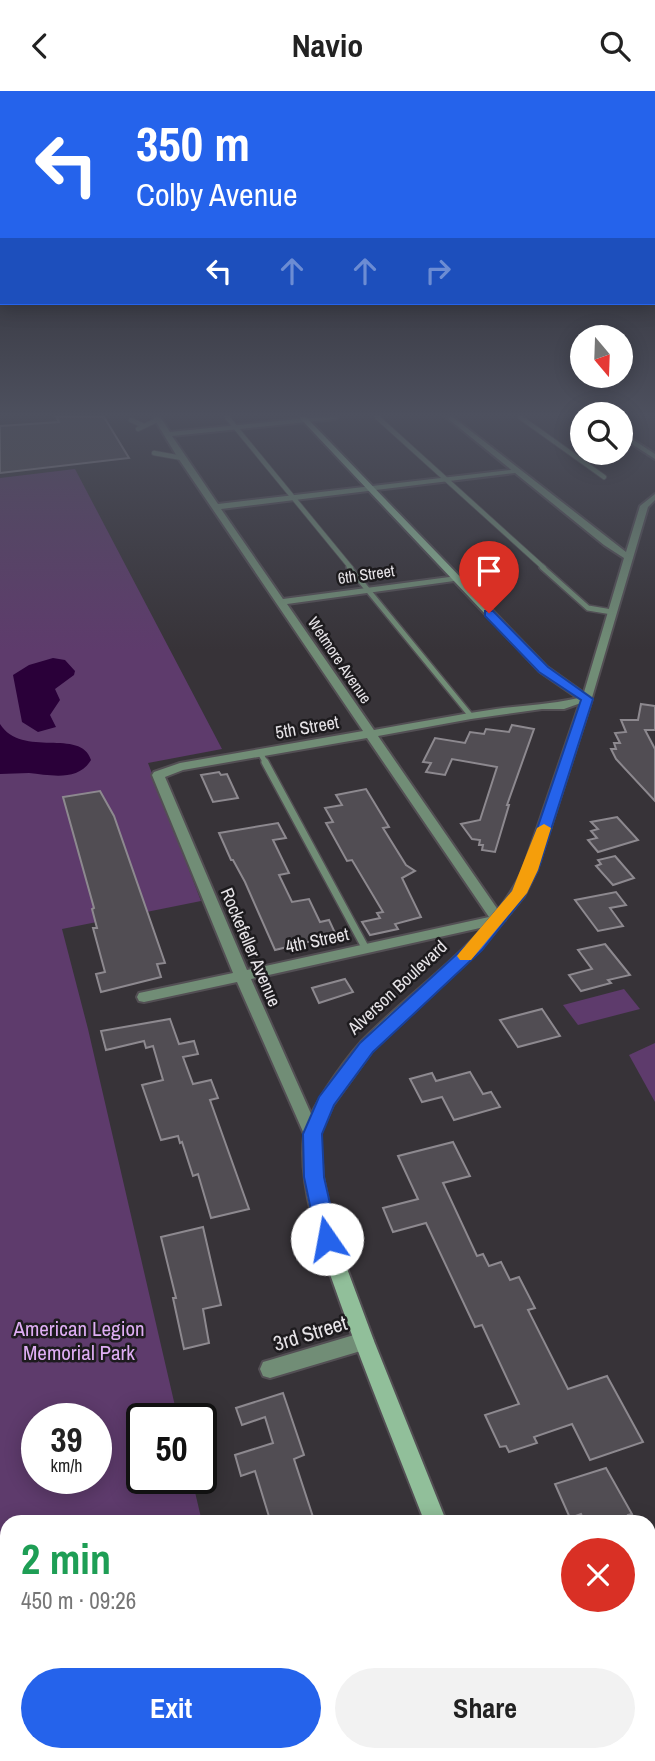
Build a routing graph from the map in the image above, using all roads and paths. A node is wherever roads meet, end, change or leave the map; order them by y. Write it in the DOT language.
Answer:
graph roads {
  1 [pos="208,495"];
  2 [pos="290,495"];
  3 [pos="319,495"];
  4 [pos="376,495"];
  5 [pos="464,495"];
  6 [pos="546,495"];
  7 [pos="655,496"];
  8 [pos="292,498"];
  9 [pos="216,507"];
  10 [pos="628,557"];
  11 [pos="454,578"];
  12 [pos="366,590"];
  13 [pos="282,602"];
  14 [pos="612,611"];
  15 [pos="587,699"];
  16 [pos="471,716"];
  17 [pos="370,734"];
  18 [pos="260,753"];
  19 [pos="158,775"];
  20 [pos="498,921"];
  21 [pos="366,949"];
  22 [pos="242,976"];
  23 [pos="144,997"];
  24 [pos="312,1134"];
  25 [pos="364,1341"];
  26 [pos="270,1369"];
  27 [pos="433,1515"];
  1 -- 9 [label="street, Wetmore Avenue"];
  2 -- 8 [label="lane"];
  3 -- 8 [label="street"];
  4 -- 11 [label="main road"];
  5 -- 14 [label="lane"];
  6 -- 10 [label="street"];
  7 -- 10 [label="street, Alverson Boulevard"];
  8 -- 9 [label="street"];
  8 -- 12 [label="lane"];
  9 -- 13 [label="street, Wetmore Avenue"];
  10 -- 14 [label="street, Alverson Boulevard"];
  11 -- 12 [label="street, 6th Street"];
  11 -- 15 [label="main road"];
  12 -- 13 [label="street, 6th Street"];
  12 -- 16 [label="lane"];
  13 -- 17 [label="street, Wetmore Avenue"];
  14 -- 15 [label="street, Alverson Boulevard"];
  15 -- 16 [label="street, 5th Street"];
  15 -- 20 [label="main road, Alverson Boulevard"];
  16 -- 17 [label="street, 5th Street"];
  17 -- 18 [label="street, 5th Street"];
  17 -- 20 [label="street, Wetmore Avenue"];
  18 -- 19 [label="street, 5th Street"];
  18 -- 21 [label="lane"];
  19 -- 22 [label="street, Rockefeller Avenue"];
  20 -- 21 [label="street, 4th Street"];
  20 -- 24 [label="main road, Alverson Boulevard"];
  21 -- 22 [label="street, 4th Street"];
  22 -- 23 [label="street, 4th Street"];
  22 -- 24 [label="street, Rockefeller Avenue"];
  24 -- 25 [label="main road, Alverson Boulevard"];
  25 -- 26 [label="street, 3rd Street"];
  25 -- 27 [label="main road, Alverson Boulevard"];
}
